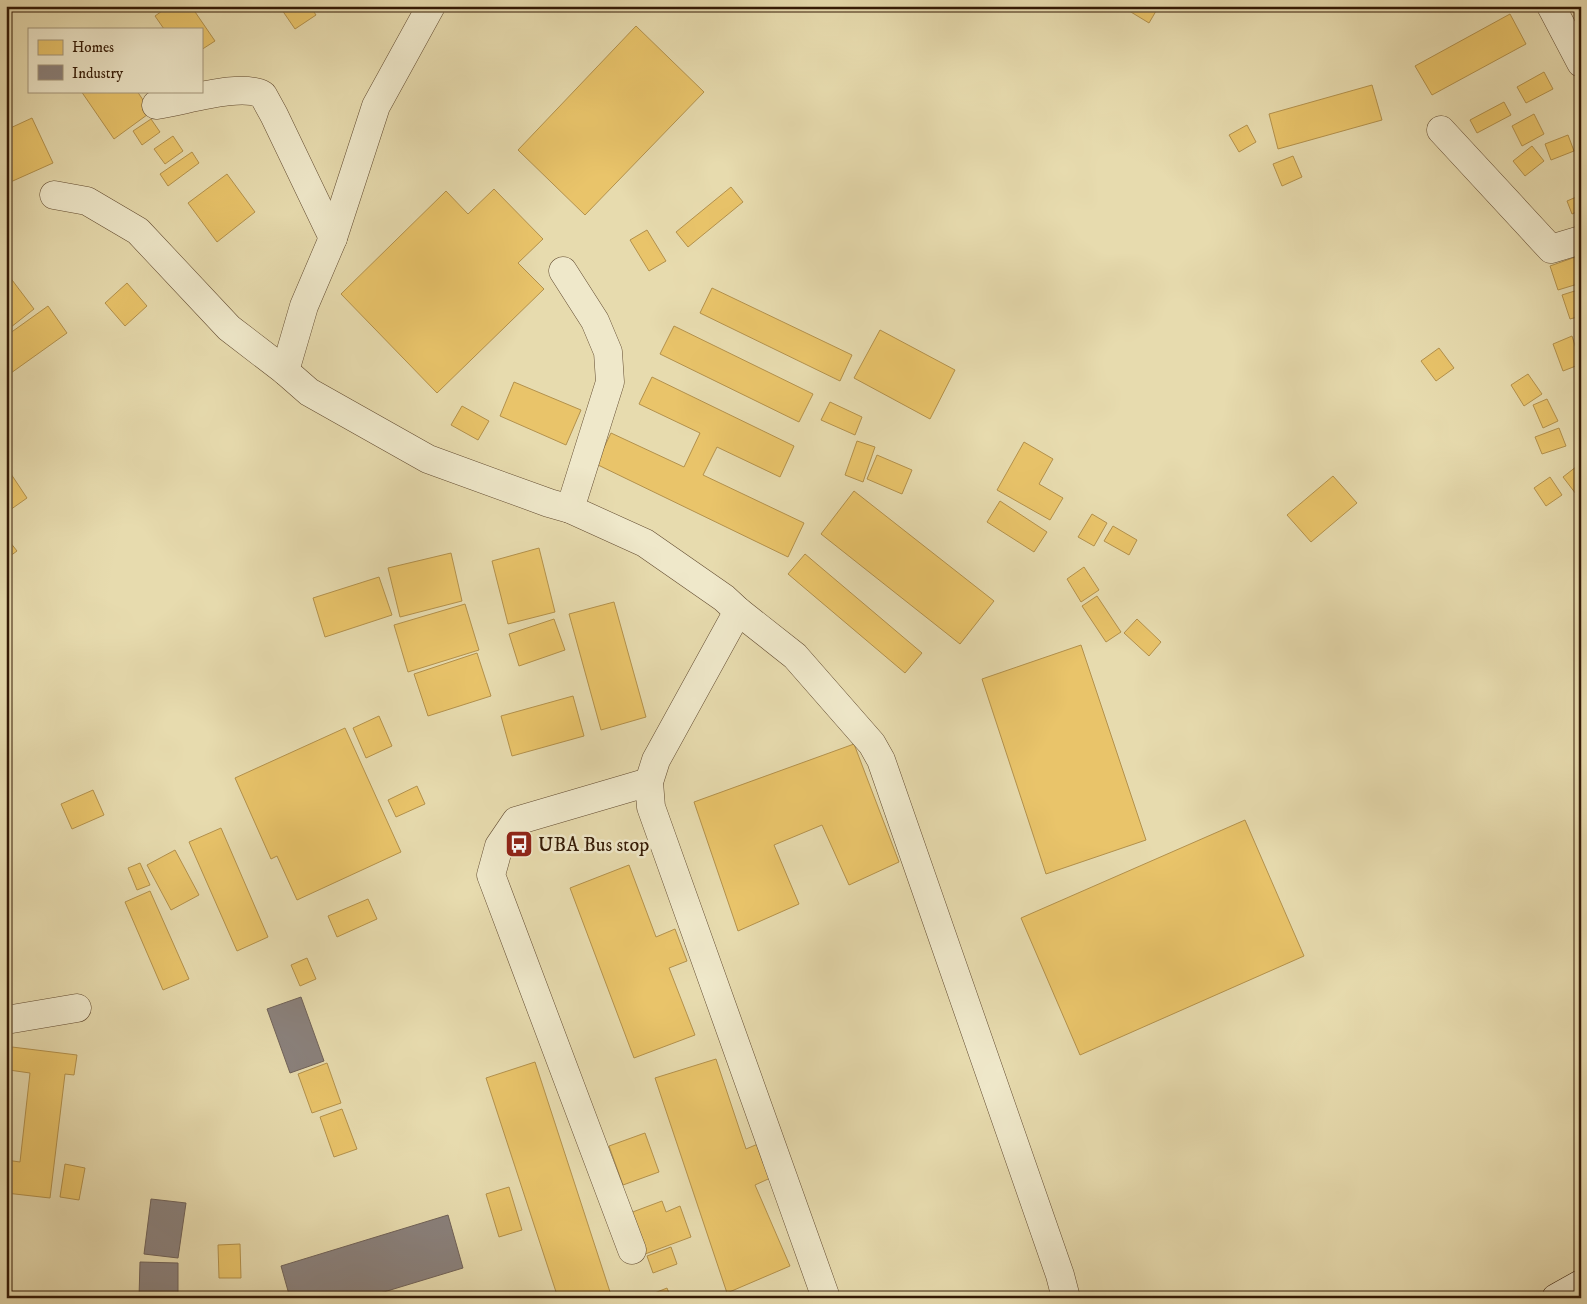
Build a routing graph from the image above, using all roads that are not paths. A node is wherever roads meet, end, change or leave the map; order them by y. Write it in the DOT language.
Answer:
graph roads {
  1 [pos="431,6"];
  2 [pos="1551,6"];
  3 [pos="1581,63"];
  4 [pos="156,105"];
  5 [pos="1441,130"];
  6 [pos="54,195"];
  7 [pos="333,238"];
  8 [pos="1581,240"];
  9 [pos="563,271"];
  10 [pos="285,370"];
  11 [pos="570,509"];
  12 [pos="738,611"];
  13 [pos="649,782"];
  14 [pos="77,1008"];
  15 [pos="6,1020"];
  16 [pos="632,1250"];
  17 [pos="1581,1284"];
  18 [pos="826,1298"];
  19 [pos="1066,1298"];
  20 [pos="1556,1298"];
  1 -- 7 [label="street"];
  2 -- 3 [label="street"];
  4 -- 7 [label="street"];
  5 -- 8 [label="street"];
  6 -- 10 [label="street"];
  7 -- 10 [label="street"];
  9 -- 11 [label="street"];
  10 -- 11 [label="street"];
  11 -- 12 [label="street"];
  12 -- 13 [label="street"];
  12 -- 19 [label="street"];
  13 -- 16 [label="street"];
  13 -- 18 [label="street"];
  14 -- 15 [label="street"];
  17 -- 20 [label="street"];
}
